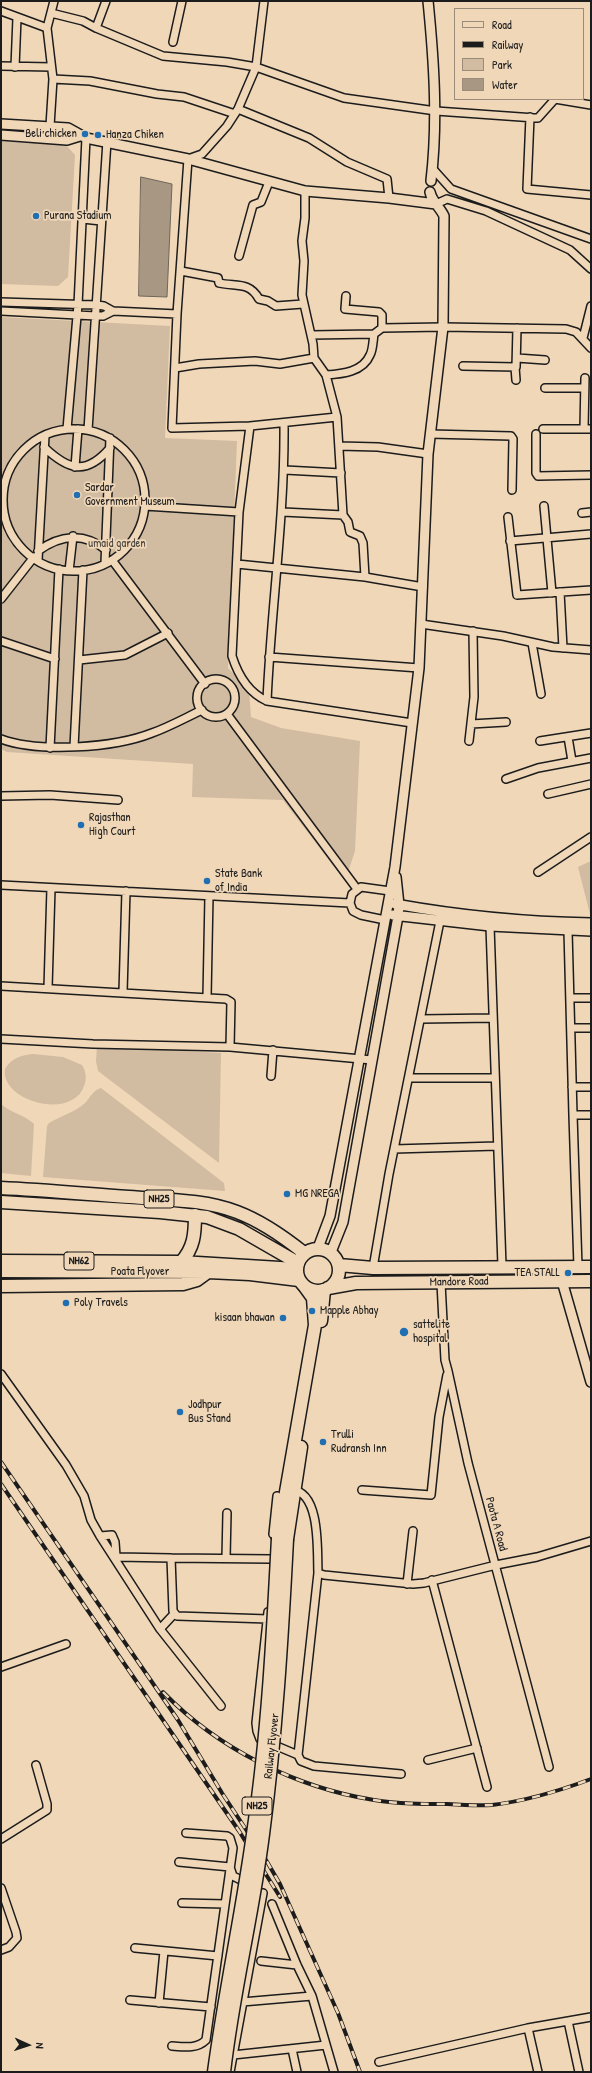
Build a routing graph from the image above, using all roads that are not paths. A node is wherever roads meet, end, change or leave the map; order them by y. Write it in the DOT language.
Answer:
graph roads {
  1 [pos="54,1"];
  2 [pos="106,1"];
  3 [pos="182,1"];
  4 [pos="262,1"];
  5 [pos="428,1"];
  6 [pos="1,11"];
  7 [pos="52,13"];
  8 [pos="17,18"];
  9 [pos="47,28"];
  10 [pos="96,28"];
  11 [pos="173,42"];
  12 [pos="1,66"];
  13 [pos="15,67"];
  14 [pos="51,67"];
  15 [pos="256,67"];
  16 [pos="53,79"];
  17 [pos="554,100"];
  18 [pos="561,100"];
  19 [pos="591,105"];
  20 [pos="236,111"];
  21 [pos="436,111"];
  22 [pos="530,117"];
  23 [pos="1,124"];
  24 [pos="50,126"];
  25 [pos="1,135"];
  26 [pos="83,137"];
  27 [pos="107,141"];
  28 [pos="188,159"];
  29 [pos="433,169"];
  30 [pos="269,182"];
  31 [pos="431,182"];
  32 [pos="305,192"];
  33 [pos="430,192"];
  34 [pos="591,196"];
  35 [pos="389,198"];
  36 [pos="436,204"];
  37 [pos="83,219"];
  38 [pos="101,221"];
  39 [pos="591,239"];
  40 [pos="240,256"];
  41 [pos="591,269"];
  42 [pos="181,271"];
  43 [pos="346,296"];
  44 [pos="1,302"];
  45 [pos="303,304"];
  46 [pos="78,305"];
  47 [pos="97,305"];
  48 [pos="591,306"];
  49 [pos="1,311"];
  50 [pos="113,311"];
  51 [pos="177,314"];
  52 [pos="76,315"];
  53 [pos="96,316"];
  54 [pos="443,327"];
  55 [pos="382,328"];
  56 [pos="517,328"];
  57 [pos="374,334"];
  58 [pos="311,335"];
  59 [pos="583,338"];
  60 [pos="591,348"];
  61 [pos="314,358"];
  62 [pos="517,358"];
  63 [pos="545,360"];
  64 [pos="463,366"];
  65 [pos="515,367"];
  66 [pos="175,368"];
  67 [pos="326,375"];
  68 [pos="585,378"];
  69 [pos="516,380"];
  70 [pos="545,388"];
  71 [pos="584,388"];
  72 [pos="337,417"];
  73 [pos="284,423"];
  74 [pos="250,426"];
  75 [pos="67,429"];
  76 [pos="78,429"];
  77 [pos="543,429"];
  78 [pos="588,429"];
  79 [pos="88,430"];
  80 [pos="430,434"];
  81 [pos="536,434"];
  82 [pos="45,436"];
  83 [pos="110,438"];
  84 [pos="339,446"];
  85 [pos="44,447"];
  86 [pos="110,448"];
  87 [pos="428,454"];
  88 [pos="75,467"];
  89 [pos="285,470"];
  90 [pos="341,473"];
  91 [pos="591,475"];
  92 [pos="512,490"];
  93 [pos="2,497"];
  94 [pos="145,506"];
  95 [pos="544,506"];
  96 [pos="239,512"];
  97 [pos="283,512"];
  98 [pos="591,512"];
  99 [pos="582,513"];
  100 [pos="343,515"];
  101 [pos="508,517"];
  102 [pos="591,534"];
  103 [pos="73,536"];
  104 [pos="546,538"];
  105 [pos="510,541"];
  106 [pos="106,550"];
  107 [pos="36,556"];
  108 [pos="112,560"];
  109 [pos="105,563"];
  110 [pos="237,564"];
  111 [pos="277,568"];
  112 [pos="59,569"];
  113 [pos="83,570"];
  114 [pos="69,571"];
  115 [pos="365,577"];
  116 [pos="423,587"];
  117 [pos="591,590"];
  118 [pos="556,593"];
  119 [pos="1,599"];
  120 [pos="422,624"];
  121 [pos="473,631"];
  122 [pos="168,633"];
  123 [pos="1,641"];
  124 [pos="532,642"];
  125 [pos="563,648"];
  126 [pos="591,650"];
  127 [pos="269,657"];
  128 [pos="55,659"];
  129 [pos="79,660"];
  130 [pos="419,668"];
  131 [pos="205,684"];
  132 [pos="541,694"];
  133 [pos="267,701"];
  134 [pos="202,710"];
  135 [pos="227,714"];
  136 [pos="506,722"];
  137 [pos="412,723"];
  138 [pos="471,724"];
  139 [pos="591,733"];
  140 [pos="568,737"];
  141 [pos="1,739"];
  142 [pos="469,741"];
  143 [pos="540,741"];
  144 [pos="74,747"];
  145 [pos="50,748"];
  146 [pos="591,758"];
  147 [pos="572,762"];
  148 [pos="506,779"];
  149 [pos="591,784"];
  150 [pos="548,794"];
  151 [pos="1,796"];
  152 [pos="118,800"];
  153 [pos="591,837"];
  154 [pos="395,867"];
  155 [pos="538,872"];
  156 [pos="1,885"];
  157 [pos="51,888"];
  158 [pos="357,889"];
  159 [pos="126,891"];
  160 [pos="390,891"];
  161 [pos="209,896"];
  162 [pos="350,903"];
  163 [pos="388,903"];
  164 [pos="400,905"];
  165 [pos="398,916"];
  166 [pos="386,917"];
  167 [pos="440,921"];
  168 [pos="591,922"];
  169 [pos="490,926"];
  170 [pos="568,931"];
  171 [pos="591,931"];
  172 [pos="1,986"];
  173 [pos="48,988"];
  174 [pos="123,992"];
  175 [pos="207,997"];
  176 [pos="570,998"];
  177 [pos="591,998"];
  178 [pos="493,1018"];
  179 [pos="421,1019"];
  180 [pos="571,1028"];
  181 [pos="591,1028"];
  182 [pos="1,1039"];
  183 [pos="230,1047"];
  184 [pos="273,1050"];
  185 [pos="360,1058"];
  186 [pos="372,1060"];
  187 [pos="271,1076"];
  188 [pos="409,1078"];
  189 [pos="495,1078"];
  190 [pos="572,1087"];
  191 [pos="591,1087"];
  192 [pos="573,1115"];
  193 [pos="591,1115"];
  194 [pos="497,1146"];
  195 [pos="394,1149"];
  196 [pos="1,1188"];
  197 [pos="48,1191"];
  198 [pos="1,1202"];
  199 [pos="48,1204"];
  200 [pos="195,1215"];
  201 [pos="318,1248"];
  202 [pos="330,1252"];
  203 [pos="1,1261"];
  204 [pos="181,1262"];
  205 [pos="339,1265"];
  206 [pos="502,1266"];
  207 [pos="157,1267"];
  208 [pos="561,1267"];
  209 [pos="578,1267"];
  210 [pos="591,1267"];
  211 [pos="373,1268"];
  212 [pos="300,1270"];
  213 [pos="1,1271"];
  214 [pos="208,1272"];
  215 [pos="562,1281"];
  216 [pos="591,1281"];
  217 [pos="441,1282"];
  218 [pos="1,1286"];
  219 [pos="326,1289"];
  220 [pos="448,1371"];
  221 [pos="1,1374"];
  222 [pos="591,1382"];
  223 [pos="362,1490"];
  224 [pos="285,1492"];
  225 [pos="227,1513"];
  226 [pos="413,1530"];
  227 [pos="100,1536"];
  228 [pos="283,1539"];
  229 [pos="591,1541"];
  230 [pos="171,1558"];
  231 [pos="226,1558"];
  232 [pos="271,1559"];
  233 [pos="496,1564"];
  234 [pos="318,1573"];
  235 [pos="432,1580"];
  236 [pos="407,1584"];
  237 [pos="174,1614"];
  238 [pos="268,1619"];
  239 [pos="160,1629"];
  240 [pos="66,1644"];
  241 [pos="1,1667"];
  242 [pos="221,1706"];
  243 [pos="477,1748"];
  244 [pos="298,1755"];
  245 [pos="428,1760"];
  246 [pos="36,1765"];
  247 [pos="549,1767"];
  248 [pos="401,1774"];
  249 [pos="487,1787"];
  250 [pos="186,1833"];
  251 [pos="1,1839"];
  252 [pos="179,1862"];
  253 [pos="230,1867"];
  254 [pos="245,1882"];
  255 [pos="1,1889"];
  256 [pos="263,1893"];
  257 [pos="182,1903"];
  258 [pos="225,1904"];
  259 [pos="272,1904"];
  260 [pos="135,1948"];
  261 [pos="1,1950"];
  262 [pos="164,1951"];
  263 [pos="218,1956"];
  264 [pos="261,1961"];
  265 [pos="297,1965"];
  266 [pos="312,1996"];
  267 [pos="130,2000"];
  268 [pos="242,2002"];
  269 [pos="160,2003"];
  270 [pos="211,2007"];
  271 [pos="591,2017"];
  272 [pos="568,2021"];
  273 [pos="528,2028"];
  274 [pos="326,2045"];
  275 [pos="172,2046"];
  276 [pos="292,2049"];
  277 [pos="233,2055"];
  278 [pos="379,2062"];
  279 [pos="214,2072"];
  280 [pos="224,2072"];
  281 [pos="230,2072"];
  282 [pos="297,2072"];
  283 [pos="334,2072"];
  284 [pos="538,2072"];
  285 [pos="579,2072"];
  1 -- 7 [label="street"];
  2 -- 10 [label="street"];
  3 -- 11 [label="street"];
  4 -- 15 [label="street"];
  5 -- 21 [label="street"];
  6 -- 8 [label="street"];
  7 -- 9 [label="street"];
  7 -- 10 [label="street"];
  8 -- 9 [label="street"];
  8 -- 13 [label="street"];
  9 -- 14 [label="street"];
  10 -- 15 [label="street"];
  12 -- 13 [label="street"];
  13 -- 14 [label="street"];
  14 -- 16 [label="street"];
  15 -- 20 [label="street"];
  15 -- 21 [label="street"];
  16 -- 20 [label="street"];
  16 -- 24 [label="street"];
  17 -- 22 [label="street"];
  18 -- 19 [label="street"];
  20 -- 28 [label="street"];
  20 -- 35 [label="street"];
  21 -- 22 [label="street"];
  21 -- 29 [label="street"];
  22 -- 34 [label="street"];
  23 -- 24 [label="street"];
  24 -- 26 [label="street"];
  25 -- 26 [label="street"];
  26 -- 27 [label="street"];
  26 -- 37 [label="street"];
  27 -- 28 [label="street"];
  27 -- 38 [label="street"];
  28 -- 30 [label="street"];
  28 -- 42 [label="street"];
  29 -- 31 [label="street"];
  29 -- 39 [label="street"];
  30 -- 32 [label="street"];
  30 -- 40 [label="street"];
  32 -- 35 [label="street"];
  32 -- 45 [label="street"];
  33 -- 36 [label="street"];
  35 -- 36 [label="street"];
  36 -- 41 [label="street"];
  36 -- 54 [label="street"];
  37 -- 38 [label="street"];
  37 -- 46 [label="street"];
  38 -- 47 [label="street"];
  42 -- 45 [label="street"];
  42 -- 51 [label="street"];
  43 -- 55 [label="street"];
  44 -- 46 [label="street"];
  45 -- 58 [label="street"];
  46 -- 47 [label="street"];
  46 -- 52 [label="street"];
  47 -- 50 [label="street"];
  47 -- 53 [label="street"];
  48 -- 59 [label="street"];
  49 -- 52 [label="street"];
  50 -- 51 [label="street"];
  50 -- 53 [label="street"];
  51 -- 66 [label="street"];
  52 -- 53 [label="street"];
  52 -- 75 [label="street"];
  53 -- 79 [label="street"];
  54 -- 55 [label="street"];
  54 -- 56 [label="street"];
  54 -- 80 [label="street"];
  55 -- 57 [label="street"];
  56 -- 59 [label="street"];
  56 -- 62 [label="street"];
  57 -- 58 [label="street"];
  57 -- 67 [label="street"];
  58 -- 61 [label="street"];
  59 -- 60 [label="street"];
  61 -- 66 [label="street"];
  61 -- 67 [label="street"];
  62 -- 63 [label="street"];
  62 -- 65 [label="street"];
  64 -- 65 [label="street"];
  65 -- 69 [label="street"];
  66 -- 74 [label="street"];
  67 -- 72 [label="street"];
  68 -- 71 [label="street"];
  70 -- 71 [label="street"];
  71 -- 78 [label="street"];
  72 -- 73 [label="street"];
  72 -- 84 [label="street"];
  73 -- 74 [label="street"];
  73 -- 89 [label="street"];
  74 -- 96 [label="street"];
  75 -- 76 [label="street"];
  75 -- 82 [label="street"];
  76 -- 79 [label="street"];
  76 -- 88 [label="street"];
  77 -- 78 [label="street"];
  79 -- 83 [label="street"];
  80 -- 87 [label="street"];
  80 -- 92 [label="street"];
  81 -- 91 [label="street"];
  82 -- 85 [label="street"];
  82 -- 93 [label="street"];
  83 -- 86 [label="street"];
  83 -- 94 [label="street"];
  84 -- 87 [label="street"];
  84 -- 90 [label="street"];
  85 -- 88 [label="street"];
  85 -- 107 [label="street"];
  86 -- 88 [label="street"];
  86 -- 106 [label="street"];
  87 -- 116 [label="street"];
  89 -- 90 [label="street"];
  89 -- 97 [label="street"];
  90 -- 100 [label="street"];
  93 -- 107 [label="street"];
  94 -- 96 [label="street"];
  94 -- 108 [label="street"];
  95 -- 104 [label="street"];
  96 -- 110 [label="street"];
  97 -- 100 [label="street"];
  97 -- 111 [label="street"];
  98 -- 99 [label="street"];
  100 -- 115 [label="street"];
  101 -- 105 [label="street"];
  102 -- 104 [label="street"];
  103 -- 106 [label="street"];
  103 -- 107 [label="street"];
  103 -- 114 [label="street"];
  104 -- 105 [label="street"];
  104 -- 118 [label="street"];
  105 -- 118 [label="street"];
  106 -- 109 [label="street"];
  107 -- 112 [label="street"];
  107 -- 119 [label="street"];
  108 -- 109 [label="street"];
  108 -- 122 [label="street"];
  109 -- 113 [label="street"];
  110 -- 111 [label="street"];
  110 -- 133 [label="street"];
  111 -- 115 [label="street"];
  111 -- 127 [label="street"];
  112 -- 114 [label="street"];
  112 -- 128 [label="street"];
  113 -- 114 [label="street"];
  113 -- 129 [label="street"];
  115 -- 116 [label="street"];
  116 -- 120 [label="street"];
  117 -- 118 [label="street"];
  118 -- 125 [label="street"];
  120 -- 121 [label="street"];
  120 -- 130 [label="street"];
  121 -- 124 [label="street"];
  121 -- 138 [label="street"];
  122 -- 129 [label="street"];
  122 -- 131 [label="street"];
  123 -- 128 [label="street"];
  124 -- 125 [label="street"];
  124 -- 132 [label="street"];
  125 -- 126 [label="street"];
  127 -- 130 [label="street"];
  127 -- 133 [label="street"];
  128 -- 145 [label="street"];
  129 -- 144 [label="street"];
  130 -- 137 [label="street"];
  131 -- 134 [label="street"];
  131 -- 135 [label="street"];
  133 -- 137 [label="street"];
  134 -- 135 [label="street"];
  134 -- 144 [label="street"];
  135 -- 158 [label="street"];
  136 -- 138 [label="street"];
  137 -- 154 [label="street"];
  138 -- 142 [label="street"];
  139 -- 140 [label="street"];
  140 -- 143 [label="street"];
  140 -- 147 [label="street"];
  141 -- 145 [label="street"];
  144 -- 145 [label="street"];
  146 -- 147 [label="street"];
  147 -- 148 [label="street"];
  149 -- 150 [label="street"];
  151 -- 152 [label="street"];
  153 -- 155 [label="street"];
  154 -- 160 [label="street"];
  154 -- 164 [label="street"];
  156 -- 157 [label="street"];
  157 -- 159 [label="street"];
  157 -- 173 [label="street"];
  158 -- 160 [label="street"];
  158 -- 162 [label="street"];
  159 -- 161 [label="street"];
  159 -- 174 [label="street"];
  160 -- 163 [label="street"];
  161 -- 162 [label="street"];
  161 -- 175 [label="street"];
  162 -- 166 [label="street"];
  163 -- 164 [label="street"];
  163 -- 166 [label="street"];
  164 -- 165 [label="street"];
  164 -- 168 [label="street"];
  165 -- 166 [label="street"];
  165 -- 167 [label="street"];
  165 -- 186 [label="street"];
  166 -- 185 [label="street"];
  167 -- 169 [label="street"];
  167 -- 179 [label="street"];
  169 -- 170 [label="street"];
  169 -- 178 [label="street"];
  170 -- 171 [label="street"];
  170 -- 176 [label="street"];
  172 -- 173 [label="street"];
  173 -- 174 [label="street"];
  174 -- 175 [label="street"];
  175 -- 183 [label="street"];
  176 -- 177 [label="street"];
  176 -- 180 [label="street"];
  178 -- 179 [label="street"];
  178 -- 189 [label="street"];
  179 -- 188 [label="street"];
  180 -- 181 [label="street"];
  180 -- 190 [label="street"];
  182 -- 183 [label="street"];
  183 -- 184 [label="street"];
  184 -- 185 [label="street"];
  184 -- 187 [label="street"];
  185 -- 186 [label="street"];
  185 -- 201 [label="street"];
  186 -- 202 [label="street"];
  188 -- 189 [label="street"];
  188 -- 195 [label="street"];
  189 -- 194 [label="street"];
  190 -- 191 [label="street"];
  190 -- 192 [label="street"];
  192 -- 193 [label="street"];
  192 -- 209 [label="street"];
  194 -- 195 [label="street"];
  194 -- 206 [label="street"];
  195 -- 211 [label="street"];
  196 -- 197 [label="main road, NH25"];
  197 -- 199 [label="main road"];
  197 -- 212 [label="main road, NH25"];
  198 -- 199 [label="main road, NH25"];
  199 -- 200 [label="main road, NH25"];
  200 -- 204 [label="main road"];
  200 -- 212 [label="main road, NH25"];
  201 -- 202 [label="main road"];
  201 -- 212 [label="main road, NH62"];
  202 -- 205 [label="main road"];
  203 -- 207 [label="main road, Poata Flyover / NH62"];
  204 -- 207 [label="main road, Poata Flyover / NH62"];
  204 -- 212 [label="main road, NH62"];
  205 -- 211 [label="main road, Mandore Road"];
  205 -- 219 [label="main road"];
  206 -- 208 [label="main road, Mandore Road"];
  206 -- 211 [label="main road, Mandore Road"];
  207 -- 213 [label="main road, Poata Flyover / NH62"];
  207 -- 214 [label="main road, Poata Flyover / NH62"];
  208 -- 209 [label="main road, Mandore Road"];
  208 -- 215 [label="street"];
  209 -- 210 [label="main road, Mandore Road"];
  212 -- 214 [label="main road, NH62"];
  212 -- 219 [label="main road, NH62"];
  212 -- 224 [label="main road, NH25"];
  214 -- 218 [label="main road"];
  215 -- 216 [label="main road, Mandore Road / NH62"];
  215 -- 217 [label="main road, Mandore Road / NH62"];
  215 -- 222 [label="street"];
  217 -- 219 [label="main road, Mandore Road / NH62"];
  217 -- 220 [label="street, Paota A Road"];
  219 -- 224 [label="main road, NH25"];
  220 -- 223 [label="street"];
  220 -- 233 [label="street, Paota A Road"];
  221 -- 227 [label="street"];
  224 -- 228 [label="main road, Railway Flyover / NH25"];
  224 -- 232 [label="street"];
  224 -- 234 [label="street"];
  225 -- 231 [label="street"];
  226 -- 236 [label="street"];
  227 -- 230 [label="street"];
  227 -- 239 [label="street"];
  228 -- 254 [label="main road, Railway Flyover / NH25, bridge"];
  228 -- 280 [label="main road, Railway Flyover / NH25, bridge"];
  229 -- 233 [label="street"];
  230 -- 231 [label="street"];
  230 -- 237 [label="street"];
  231 -- 232 [label="street"];
  232 -- 238 [label="street"];
  233 -- 235 [label="street"];
  233 -- 247 [label="street, Paota A Road"];
  234 -- 236 [label="street"];
  234 -- 244 [label="street"];
  235 -- 236 [label="street"];
  235 -- 243 [label="street"];
  237 -- 238 [label="street"];
  237 -- 239 [label="street"];
  238 -- 244 [label="street"];
  239 -- 242 [label="street"];
  240 -- 241 [label="street"];
  243 -- 245 [label="street"];
  243 -- 249 [label="street"];
  244 -- 248 [label="street"];
  246 -- 251 [label="street"];
  250 -- 253 [label="street"];
  252 -- 253 [label="street"];
  253 -- 254 [label="street"];
  253 -- 258 [label="street"];
  254 -- 279 [label="main road, Railway Flyover / NH25, bridge"];
  255 -- 261 [label="street"];
  256 -- 268 [label="street"];
  257 -- 258 [label="street"];
  258 -- 263 [label="street"];
  259 -- 265 [label="street"];
  260 -- 262 [label="street"];
  262 -- 263 [label="street"];
  262 -- 269 [label="street"];
  263 -- 270 [label="street"];
  264 -- 265 [label="street"];
  265 -- 266 [label="street"];
  266 -- 268 [label="street"];
  266 -- 274 [label="street"];
  267 -- 269 [label="street"];
  268 -- 277 [label="street"];
  269 -- 270 [label="street"];
  270 -- 275 [label="street"];
  271 -- 272 [label="street"];
  272 -- 273 [label="street"];
  272 -- 285 [label="street"];
  273 -- 278 [label="street"];
  273 -- 284 [label="street"];
  274 -- 276 [label="street"];
  274 -- 283 [label="street"];
  276 -- 277 [label="street"];
  276 -- 282 [label="street"];
  277 -- 281 [label="street"];
}
